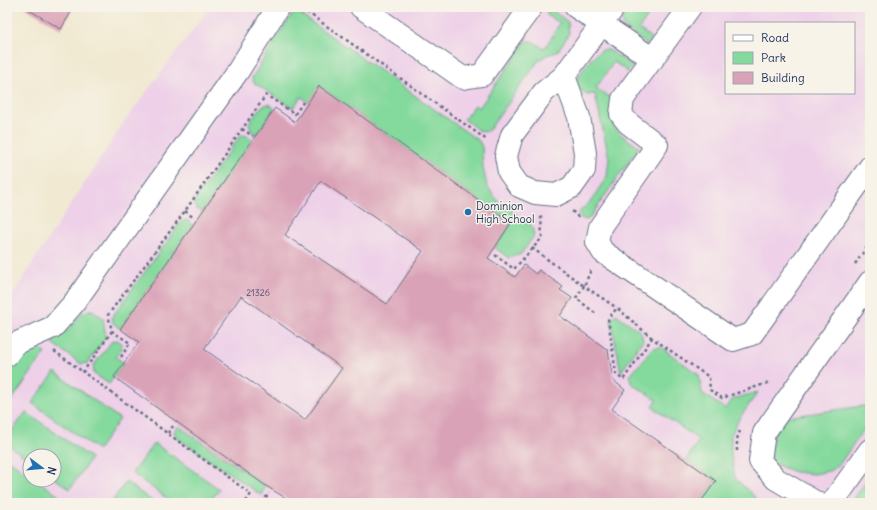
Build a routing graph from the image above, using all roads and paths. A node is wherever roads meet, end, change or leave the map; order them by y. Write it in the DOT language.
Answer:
graph roads {
  1 [pos="278,7"];
  2 [pos="361,7"];
  3 [pos="531,7"];
  4 [pos="576,7"];
  5 [pos="614,7"];
  6 [pos="690,7"];
  7 [pos="308,12"];
  8 [pos="602,25"];
  9 [pos="653,59"];
  10 [pos="564,76"];
  11 [pos="304,101"];
  12 [pos="242,128"];
  13 [pos="253,136"];
  14 [pos="488,140"];
  15 [pos="870,167"];
  16 [pos="185,211"];
  17 [pos="541,214"];
  18 [pos="194,218"];
  19 [pos="532,248"];
  20 [pos="495,255"];
  21 [pos="870,282"];
  22 [pos="584,286"];
  23 [pos="617,308"];
  24 [pos="596,314"];
  25 [pos="112,331"];
  26 [pos="32,336"];
  27 [pos="652,338"];
  28 [pos="7,355"];
  29 [pos="121,357"];
  30 [pos="83,372"];
  31 [pos="623,380"];
  32 [pos="173,426"];
  33 [pos="168,433"];
  34 [pos="870,450"];
  35 [pos="269,493"];
  36 [pos="245,503"];
  37 [pos="262,503"];
  38 [pos="817,503"];
  39 [pos="832,503"];
  1 -- 26 [label="lane"];
  2 -- 3 [label="lane"];
  4 -- 8 [label="lane"];
  5 -- 8 [label="lane"];
  6 -- 9 [label="lane"];
  7 -- 14 [label="path"];
  8 -- 9 [label="lane"];
  8 -- 10 [label="lane"];
  9 -- 15 [label="lane"];
  10 -- 10 [label="lane"];
  11 -- 12 [label="path"];
  12 -- 13 [label="path"];
  12 -- 16 [label="path"];
  16 -- 18 [label="path"];
  16 -- 25 [label="path"];
  17 -- 19 [label="path"];
  19 -- 20 [label="path"];
  19 -- 22 [label="path"];
  21 -- 38 [label="lane"];
  22 -- 23 [label="path"];
  22 -- 24 [label="path"];
  23 -- 27 [label="path"];
  23 -- 31 [label="path"];
  25 -- 29 [label="path"];
  25 -- 30 [label="path"];
  26 -- 28 [label="lane"];
  26 -- 30 [label="path"];
  30 -- 33 [label="path"];
  32 -- 33 [label="path"];
  33 -- 36 [label="path"];
  34 -- 39 [label="lane"];
  35 -- 37 [label="path"];
}
